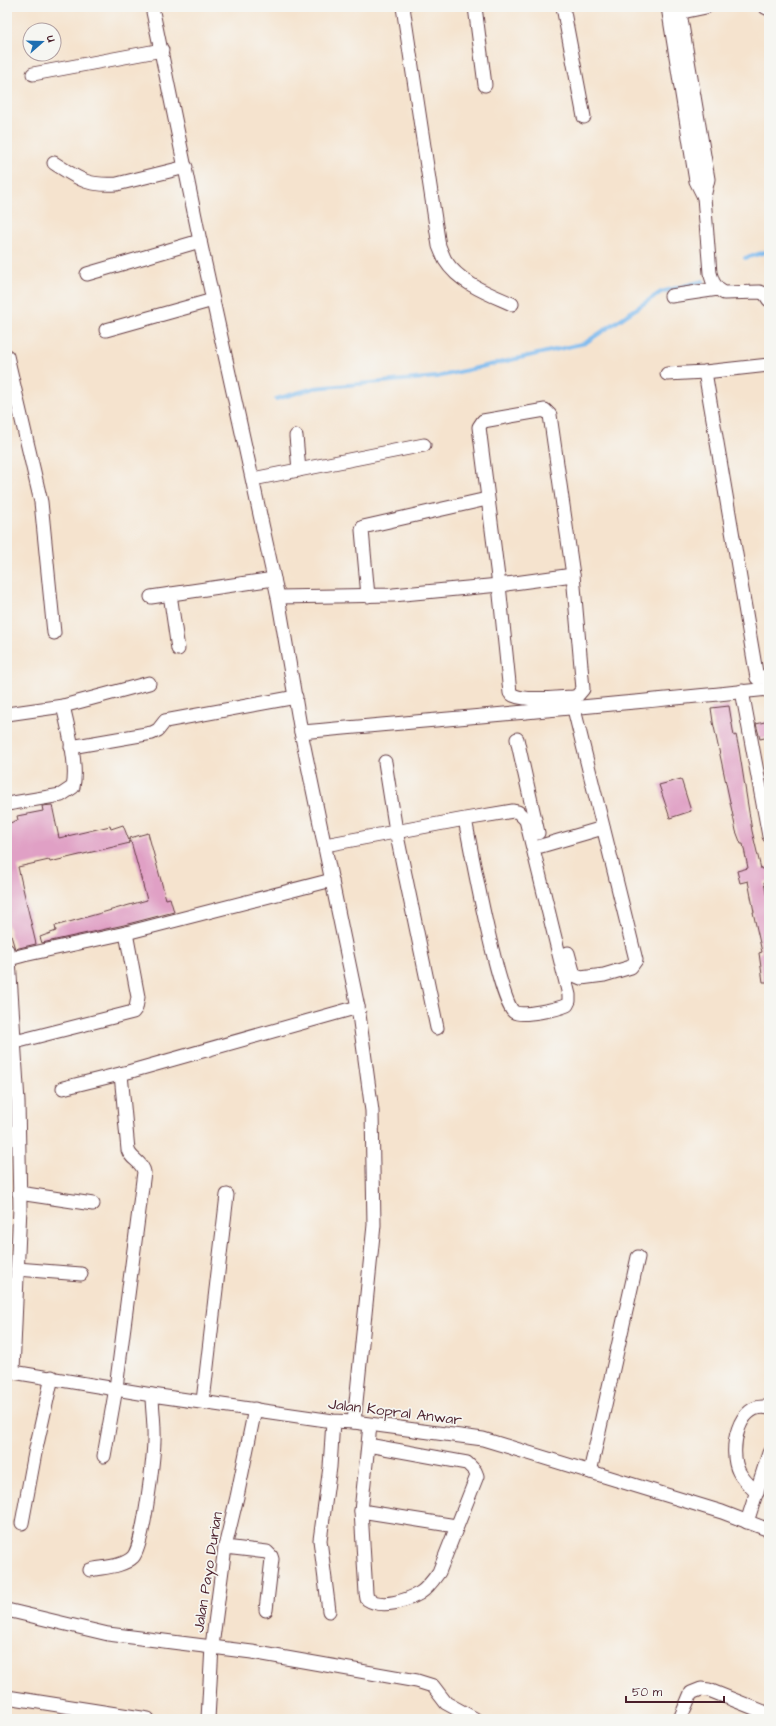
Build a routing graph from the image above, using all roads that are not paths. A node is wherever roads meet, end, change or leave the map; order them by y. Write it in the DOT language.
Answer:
graph roads {
  1 [pos="152,7"];
  2 [pos="403,7"];
  3 [pos="475,7"];
  4 [pos="563,7"];
  5 [pos="706,7"];
  6 [pos="765,7"];
  7 [pos="769,9"];
  8 [pos="674,10"];
  9 [pos="162,50"];
  10 [pos="34,74"];
  11 [pos="485,85"];
  12 [pos="584,117"];
  13 [pos="54,163"];
  14 [pos="186,168"];
  15 [pos="200,241"];
  16 [pos="88,274"];
  17 [pos="718,289"];
  18 [pos="671,296"];
  19 [pos="213,300"];
  20 [pos="769,300"];
  21 [pos="512,304"];
  22 [pos="106,330"];
  23 [pos="7,356"];
  24 [pos="769,365"];
  25 [pos="705,372"];
  26 [pos="667,374"];
  27 [pos="296,436"];
  28 [pos="424,445"];
  29 [pos="299,470"];
  30 [pos="253,479"];
  31 [pos="487,499"];
  32 [pos="573,575"];
  33 [pos="274,579"];
  34 [pos="499,585"];
  35 [pos="170,594"];
  36 [pos="368,596"];
  37 [pos="152,597"];
  38 [pos="278,597"];
  39 [pos="54,632"];
  40 [pos="178,649"];
  41 [pos="769,676"];
  42 [pos="149,684"];
  43 [pos="769,689"];
  44 [pos="742,691"];
  45 [pos="296,697"];
  46 [pos="63,706"];
  47 [pos="574,709"];
  48 [pos="7,714"];
  49 [pos="301,732"];
  50 [pos="517,739"];
  51 [pos="72,747"];
  52 [pos="385,762"];
  53 [pos="764,777"];
  54 [pos="7,804"];
  55 [pos="465,819"];
  56 [pos="603,828"];
  57 [pos="396,831"];
  58 [pos="769,836"];
  59 [pos="325,844"];
  60 [pos="541,846"];
  61 [pos="332,880"];
  62 [pos="126,934"];
  63 [pos="8,955"];
  64 [pos="358,1007"];
  65 [pos="436,1028"];
  66 [pos="15,1042"];
  67 [pos="121,1074"];
  68 [pos="63,1088"];
  69 [pos="19,1193"];
  70 [pos="227,1195"];
  71 [pos="93,1204"];
  72 [pos="638,1257"];
  73 [pos="17,1269"];
  74 [pos="81,1274"];
  75 [pos="10,1371"];
  76 [pos="52,1377"];
  77 [pos="116,1388"];
  78 [pos="152,1395"];
  79 [pos="203,1401"];
  80 [pos="769,1408"];
  81 [pos="255,1409"];
  82 [pos="333,1421"];
  83 [pos="354,1422"];
  84 [pos="370,1425"];
  85 [pos="368,1445"];
  86 [pos="769,1453"];
  87 [pos="104,1456"];
  88 [pos="590,1472"];
  89 [pos="757,1493"];
  90 [pos="360,1511"];
  91 [pos="747,1522"];
  92 [pos="22,1523"];
  93 [pos="456,1526"];
  94 [pos="769,1530"];
  95 [pos="225,1547"];
  96 [pos="90,1570"];
  97 [pos="7,1610"];
  98 [pos="266,1610"];
  99 [pos="328,1611"];
  100 [pos="212,1646"];
  101 [pos="7,1697"];
  102 [pos="769,1714"];
  103 [pos="148,1719"];
  104 [pos="208,1719"];
  105 [pos="475,1719"];
  106 [pos="680,1719"];
  1 -- 9 [label="street"];
  2 -- 21 [label="street"];
  3 -- 11 [label="street"];
  4 -- 12 [label="street"];
  5 -- 8 [label="street"];
  6 -- 7 [label="street"];
  8 -- 17 [label="street"];
  9 -- 10 [label="street"];
  9 -- 14 [label="street"];
  13 -- 14 [label="street"];
  14 -- 15 [label="street"];
  15 -- 16 [label="street"];
  15 -- 19 [label="street"];
  17 -- 18 [label="street"];
  17 -- 20 [label="street"];
  19 -- 22 [label="street"];
  19 -- 30 [label="street"];
  23 -- 39 [label="street"];
  24 -- 25 [label="street"];
  25 -- 26 [label="street"];
  25 -- 41 [label="street"];
  27 -- 29 [label="street"];
  28 -- 29 [label="street"];
  29 -- 30 [label="street"];
  30 -- 33 [label="street"];
  31 -- 32 [label="street"];
  31 -- 34 [label="street"];
  31 -- 36 [label="street"];
  32 -- 34 [label="street"];
  32 -- 34 [label="street"];
  33 -- 35 [label="street"];
  33 -- 38 [label="street"];
  34 -- 36 [label="street"];
  35 -- 37 [label="street"];
  35 -- 40 [label="street"];
  36 -- 38 [label="street"];
  38 -- 45 [label="street"];
  42 -- 46 [label="street"];
  43 -- 44 [label="street"];
  44 -- 47 [label="street"];
  44 -- 53 [label="street"];
  45 -- 49 [label="street"];
  45 -- 51 [label="street"];
  46 -- 48 [label="street"];
  46 -- 51 [label="street"];
  47 -- 49 [label="street"];
  47 -- 56 [label="street"];
  49 -- 59 [label="street"];
  50 -- 60 [label="street"];
  51 -- 54 [label="street"];
  52 -- 57 [label="street"];
  53 -- 58 [label="street"];
  55 -- 55 [label="street"];
  55 -- 57 [label="street"];
  56 -- 60 [label="street"];
  56 -- 60 [label="street"];
  57 -- 59 [label="street"];
  57 -- 65 [label="street"];
  59 -- 61 [label="street"];
  61 -- 62 [label="street"];
  61 -- 64 [label="street"];
  62 -- 63 [label="street"];
  62 -- 66 [label="street"];
  63 -- 66 [label="street"];
  64 -- 67 [label="street"];
  64 -- 83 [label="street"];
  66 -- 69 [label="street"];
  67 -- 68 [label="street"];
  67 -- 77 [label="street"];
  69 -- 71 [label="street"];
  69 -- 73 [label="street"];
  70 -- 79 [label="street"];
  72 -- 88 [label="street"];
  73 -- 74 [label="street"];
  73 -- 75 [label="street"];
  75 -- 76 [label="street, Jalan Kopral Anwar"];
  76 -- 77 [label="street, Jalan Kopral Anwar"];
  76 -- 92 [label="street"];
  77 -- 78 [label="street, Jalan Kopral Anwar"];
  77 -- 87 [label="street"];
  78 -- 79 [label="street, Jalan Kopral Anwar"];
  78 -- 96 [label="street"];
  79 -- 81 [label="street, Jalan Kopral Anwar"];
  80 -- 89 [label="street"];
  81 -- 82 [label="street, Jalan Kopral Anwar"];
  81 -- 95 [label="street, Jalan Payo Durian"];
  82 -- 83 [label="street, Jalan Kopral Anwar"];
  82 -- 99 [label="street"];
  83 -- 84 [label="street, Jalan Kopral Anwar"];
  84 -- 85 [label="street"];
  84 -- 88 [label="street, Jalan Kopral Anwar"];
  85 -- 90 [label="street"];
  85 -- 93 [label="street"];
  86 -- 89 [label="street"];
  88 -- 91 [label="street, Jalan Kopral Anwar"];
  89 -- 91 [label="street"];
  90 -- 93 [label="street"];
  90 -- 93 [label="street"];
  91 -- 94 [label="street, Jalan Kopral Anwar"];
  95 -- 98 [label="street"];
  95 -- 100 [label="street, Jalan Payo Durian"];
  97 -- 100 [label="street"];
  100 -- 104 [label="street, Jalan Payo Durian"];
  100 -- 105 [label="street"];
  101 -- 103 [label="street"];
  102 -- 106 [label="street"];
}
